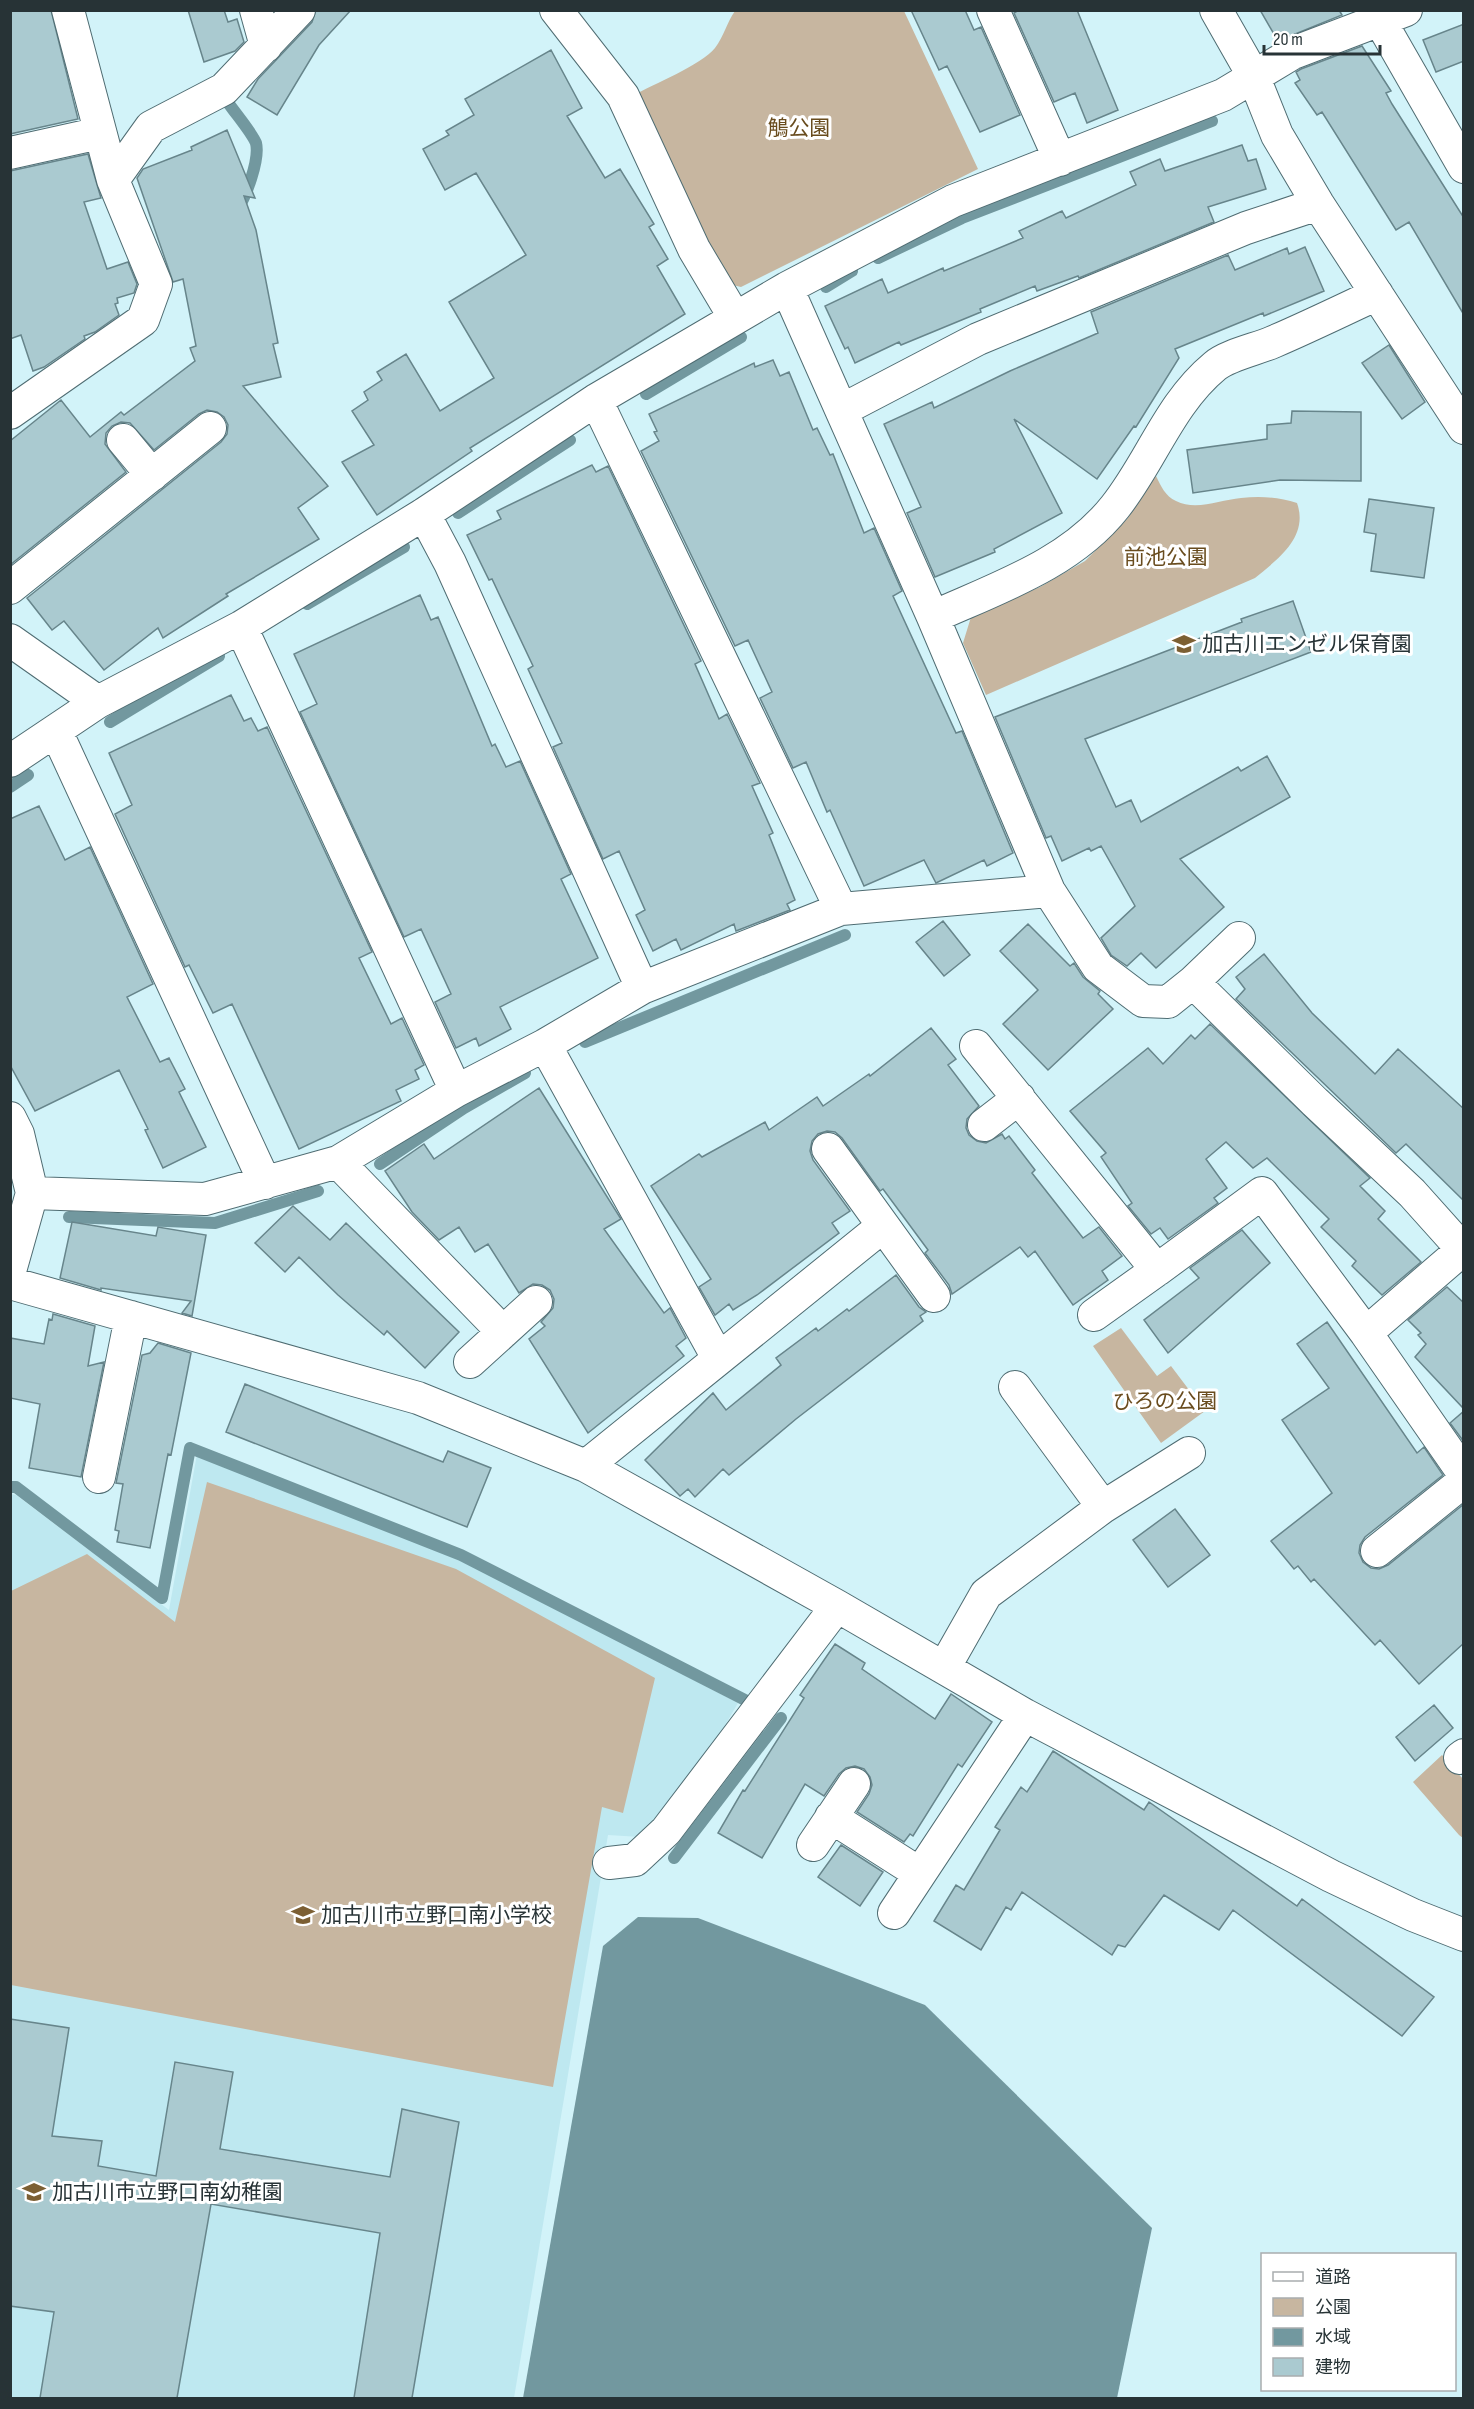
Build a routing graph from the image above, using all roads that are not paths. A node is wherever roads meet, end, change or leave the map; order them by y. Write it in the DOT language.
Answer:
graph roads {
  1 [pos="68,10"];
  2 [pos="256,10"];
  3 [pos="299,10"];
  4 [pos="556,10"];
  5 [pos="993,10"];
  6 [pos="1216,10"];
  7 [pos="1386,14"];
  8 [pos="266,46"];
  9 [pos="1253,75"];
  10 [pos="100,133"];
  11 [pos="10,153"];
  12 [pos="1060,160"];
  13 [pos="1464,167"];
  14 [pos="113,180"];
  15 [pos="1318,204"];
  16 [pos="787,288"];
  17 [pos="1377,294"];
  18 [pos="735,318"];
  19 [pos="596,400"];
  20 [pos="842,410"];
  21 [pos="10,413"];
  22 [pos="210,428"];
  23 [pos="1464,428"];
  24 [pos="123,440"];
  25 [pos="152,475"];
  26 [pos="424,514"];
  27 [pos="10,588"];
  28 [pos="933,617"];
  29 [pos="241,627"];
  30 [pos="10,640"];
  31 [pos="98,702"];
  32 [pos="56,731"];
  33 [pos="10,761"];
  34 [pos="1049,891"];
  35 [pos="841,909"];
  36 [pos="1239,938"];
  37 [pos="1193,982"];
  38 [pos="642,988"];
  39 [pos="545,1045"];
  40 [pos="976,1046"];
  41 [pos="456,1091"];
  42 [pos="1019,1098"];
  43 [pos="10,1118"];
  44 [pos="984,1125"];
  45 [pos="828,1149"];
  46 [pos="338,1162"];
  47 [pos="265,1183"];
  48 [pos="32,1193"];
  49 [pos="882,1227"];
  50 [pos="1463,1250"];
  51 [pos="1157,1270"];
  52 [pos="10,1271"];
  53 [pos="10,1282"];
  54 [pos="934,1296"];
  55 [pos="536,1302"];
  56 [pos="1094,1315"];
  57 [pos="131,1317"];
  58 [pos="503,1332"];
  59 [pos="1365,1333"];
  60 [pos="718,1358"];
  61 [pos="470,1362"];
  62 [pos="1015,1387"];
  63 [pos="1189,1453"];
  64 [pos="586,1466"];
  65 [pos="1464,1474"];
  66 [pos="99,1477"];
  67 [pos="1464,1480"];
  68 [pos="1103,1507"];
  69 [pos="1377,1551"];
  70 [pos="837,1606"];
  71 [pos="944,1668"];
  72 [pos="1025,1715"];
  73 [pos="854,1784"];
  74 [pos="831,1817"];
  75 [pos="813,1845"];
  76 [pos="609,1863"];
  77 [pos="919,1873"];
  78 [pos="894,1913"];
  79 [pos="1464,1935"];
  1 -- 10 [label="street"];
  2 -- 8 [label="street"];
  3 -- 8 [label="street"];
  4 -- 18 [label="street"];
  5 -- 12 [label="street"];
  6 -- 9 [label="street"];
  7 -- 9 [label="street"];
  7 -- 13 [label="street"];
  8 -- 14 [label="street"];
  9 -- 12 [label="street"];
  9 -- 15 [label="street"];
  10 -- 11 [label="street"];
  10 -- 14 [label="street"];
  12 -- 16 [label="street"];
  14 -- 21 [label="street"];
  15 -- 17 [label="street"];
  15 -- 20 [label="street"];
  16 -- 18 [label="street"];
  16 -- 20 [label="street"];
  17 -- 23 [label="street"];
  17 -- 28 [label="street"];
  18 -- 19 [label="street"];
  19 -- 26 [label="street"];
  19 -- 35 [label="street"];
  20 -- 28 [label="street"];
  22 -- 25 [label="street"];
  24 -- 25 [label="street"];
  25 -- 27 [label="street"];
  26 -- 29 [label="street"];
  26 -- 38 [label="street"];
  28 -- 34 [label="street"];
  29 -- 31 [label="street"];
  29 -- 41 [label="street"];
  30 -- 31 [label="street"];
  31 -- 32 [label="street"];
  32 -- 33 [label="street"];
  32 -- 47 [label="street"];
  34 -- 35 [label="street"];
  34 -- 37 [label="street"];
  35 -- 38 [label="street"];
  36 -- 37 [label="street"];
  37 -- 50 [label="street"];
  38 -- 39 [label="street"];
  39 -- 41 [label="street"];
  39 -- 60 [label="street"];
  40 -- 42 [label="street"];
  41 -- 46 [label="street"];
  42 -- 44 [label="street"];
  42 -- 51 [label="street"];
  43 -- 48 [label="street"];
  45 -- 49 [label="street"];
  46 -- 47 [label="street"];
  46 -- 58 [label="street"];
  47 -- 48 [label="street"];
  48 -- 52 [label="street"];
  49 -- 54 [label="street"];
  49 -- 60 [label="street"];
  50 -- 59 [label="street"];
  51 -- 56 [label="street"];
  51 -- 59 [label="street"];
  53 -- 57 [label="street"];
  55 -- 58 [label="street"];
  57 -- 64 [label="street"];
  57 -- 66 [label="street"];
  58 -- 61 [label="street"];
  59 -- 65 [label="street"];
  60 -- 64 [label="street"];
  62 -- 68 [label="street"];
  63 -- 68 [label="street"];
  64 -- 70 [label="street"];
  67 -- 69 [label="street"];
  68 -- 71 [label="street"];
  70 -- 71 [label="street"];
  70 -- 76 [label="street"];
  71 -- 72 [label="street"];
  72 -- 77 [label="street"];
  72 -- 79 [label="street"];
  73 -- 74 [label="street"];
  74 -- 75 [label="street"];
  74 -- 77 [label="street"];
  77 -- 78 [label="street"];
}
